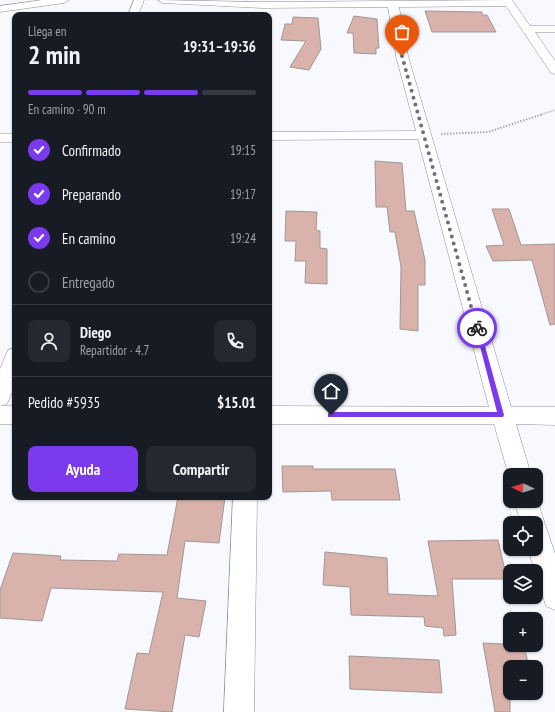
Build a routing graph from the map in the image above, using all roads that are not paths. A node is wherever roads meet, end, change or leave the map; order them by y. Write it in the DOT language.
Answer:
graph roads {
  1 [pos="64,0"];
  2 [pos="139,0"];
  3 [pos="163,0"];
  4 [pos="508,2"];
  5 [pos="393,5"];
  6 [pos="262,7"];
  7 [pos="0,8"];
  8 [pos="134,12"];
  9 [pos="0,21"];
  10 [pos="528,29"];
  11 [pos="555,29"];
  12 [pos="555,70"];
  13 [pos="424,135"];
  14 [pos="272,136"];
  15 [pos="0,138"];
  16 [pos="12,138"];
  17 [pos="12,363"];
  18 [pos="0,398"];
  19 [pos="272,414"];
  20 [pos="0,415"];
  21 [pos="12,415"];
  22 [pos="501,415"];
  23 [pos="555,416"];
  24 [pos="517,468"];
  25 [pos="244,500"];
  26 [pos="543,556"];
  27 [pos="555,597"];
  28 [pos="239,712"];
  1 -- 7 [label="street"];
  2 -- 8 [label="street"];
  3 -- 6 [label="street"];
  4 -- 5 [label="street"];
  4 -- 10 [label="street"];
  5 -- 6 [label="street"];
  5 -- 13 [label="street"];
  7 -- 9 [label="street"];
  10 -- 11 [label="street"];
  10 -- 12 [label="street"];
  13 -- 14 [label="street"];
  13 -- 22 [label="street"];
  15 -- 16 [label="street"];
  17 -- 18 [label="street"];
  19 -- 22 [label="street"];
  20 -- 21 [label="street"];
  22 -- 23 [label="street"];
  22 -- 24 [label="street"];
  25 -- 28 [label="street"];
  26 -- 27 [label="street"];
}
